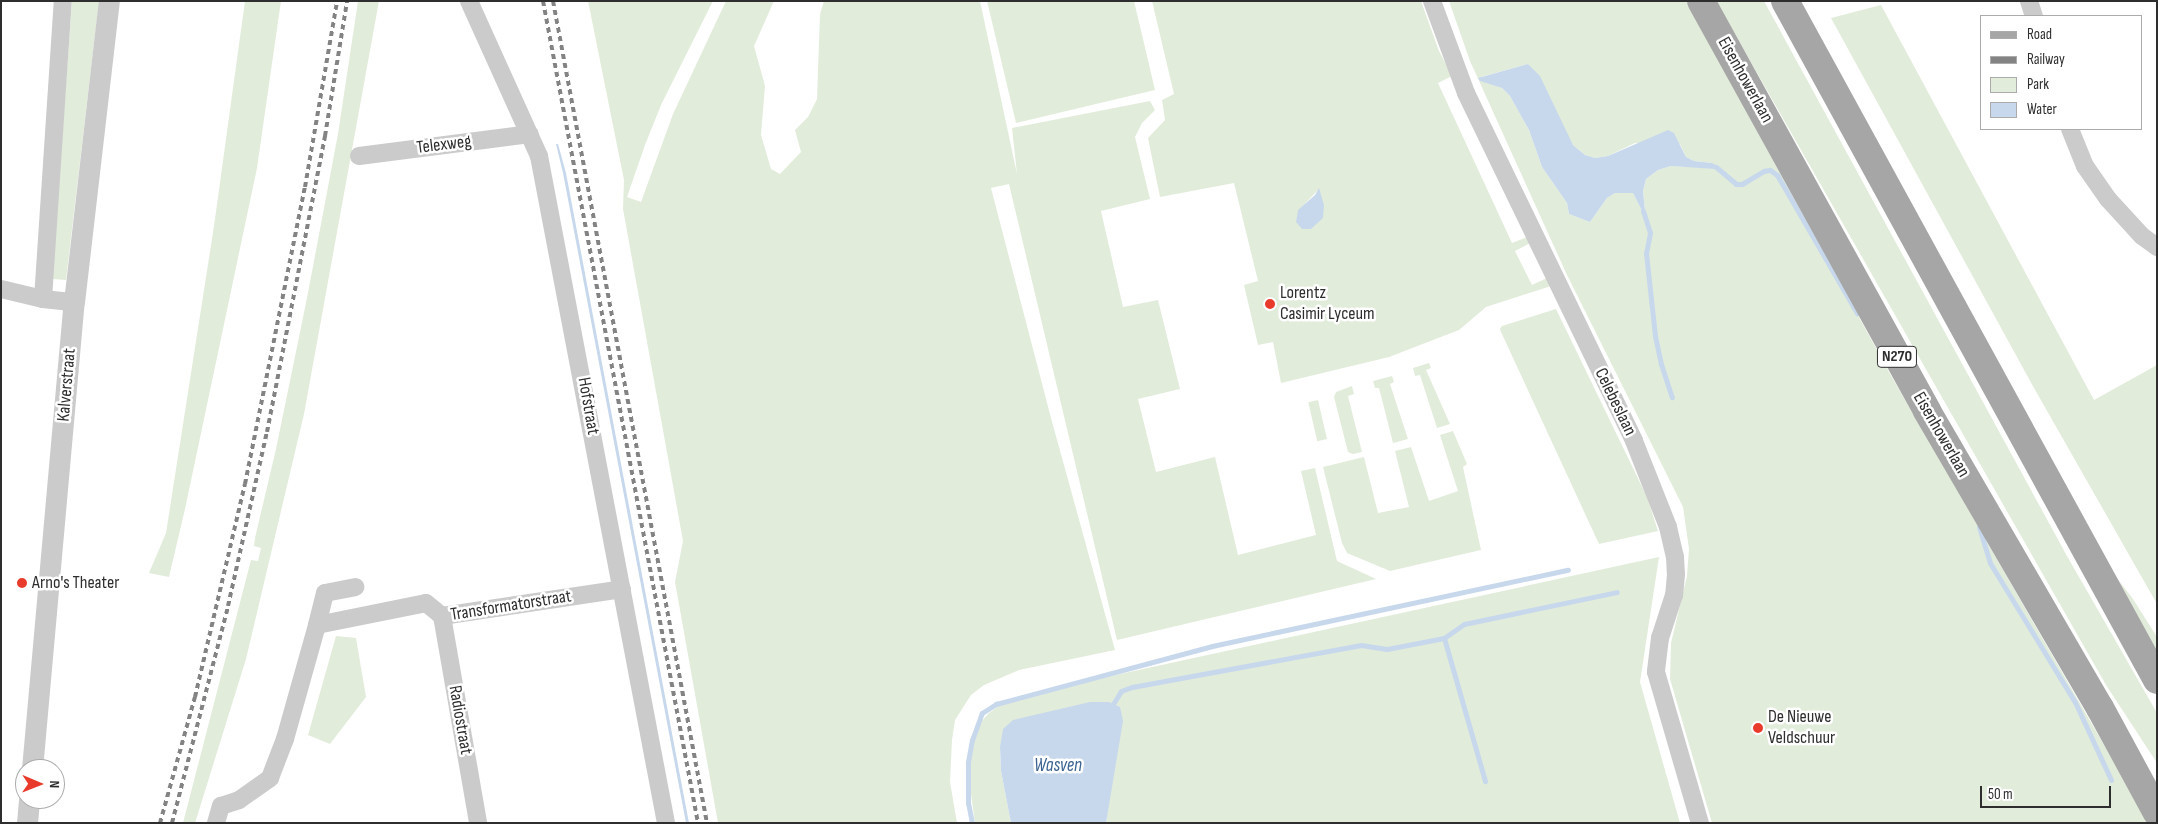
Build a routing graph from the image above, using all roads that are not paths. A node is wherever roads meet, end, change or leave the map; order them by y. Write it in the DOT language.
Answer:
graph roads {
  1 [pos="63,1"];
  2 [pos="110,1"];
  3 [pos="469,1"];
  4 [pos="1432,1"];
  5 [pos="1701,1"];
  6 [pos="1785,1"];
  7 [pos="2029,1"];
  8 [pos="2034,15"];
  9 [pos="2070,130"];
  10 [pos="530,134"];
  11 [pos="359,156"];
  12 [pos="2157,247"];
  13 [pos="1,289"];
  14 [pos="43,299"];
  15 [pos="74,302"];
  16 [pos="355,587"];
  17 [pos="622,589"];
  18 [pos="442,616"];
  19 [pos="316,625"];
  20 [pos="2157,680"];
  21 [pos="33,759"];
  22 [pos="28,809"];
  23 [pos="2157,813"];
  24 [pos="27,823"];
  25 [pos="216,823"];
  26 [pos="477,823"];
  27 [pos="666,823"];
  28 [pos="1700,823"];
  1 -- 14 [label="street"];
  2 -- 15 [label="street, Kalverstraat"];
  3 -- 10 [label="street, Hofstraat"];
  4 -- 28 [label="street, Celebeslaan"];
  5 -- 23 [label="main road, Eisenhowerlaan / N270"];
  6 -- 20 [label="main road"];
  7 -- 8 [label="street"];
  9 -- 12 [label="street"];
  10 -- 11 [label="street, Telexweg"];
  10 -- 17 [label="street, Hofstraat"];
  13 -- 14 [label="street"];
  14 -- 15 [label="street"];
  15 -- 21 [label="street, Kalverstraat"];
  16 -- 19 [label="street"];
  17 -- 18 [label="street, Transformatorstraat"];
  17 -- 27 [label="street, Hofstraat"];
  18 -- 19 [label="street, Transformatorstraat"];
  18 -- 26 [label="street, Radiostraat"];
  19 -- 25 [label="street"];
  22 -- 24 [label="street"];
}
